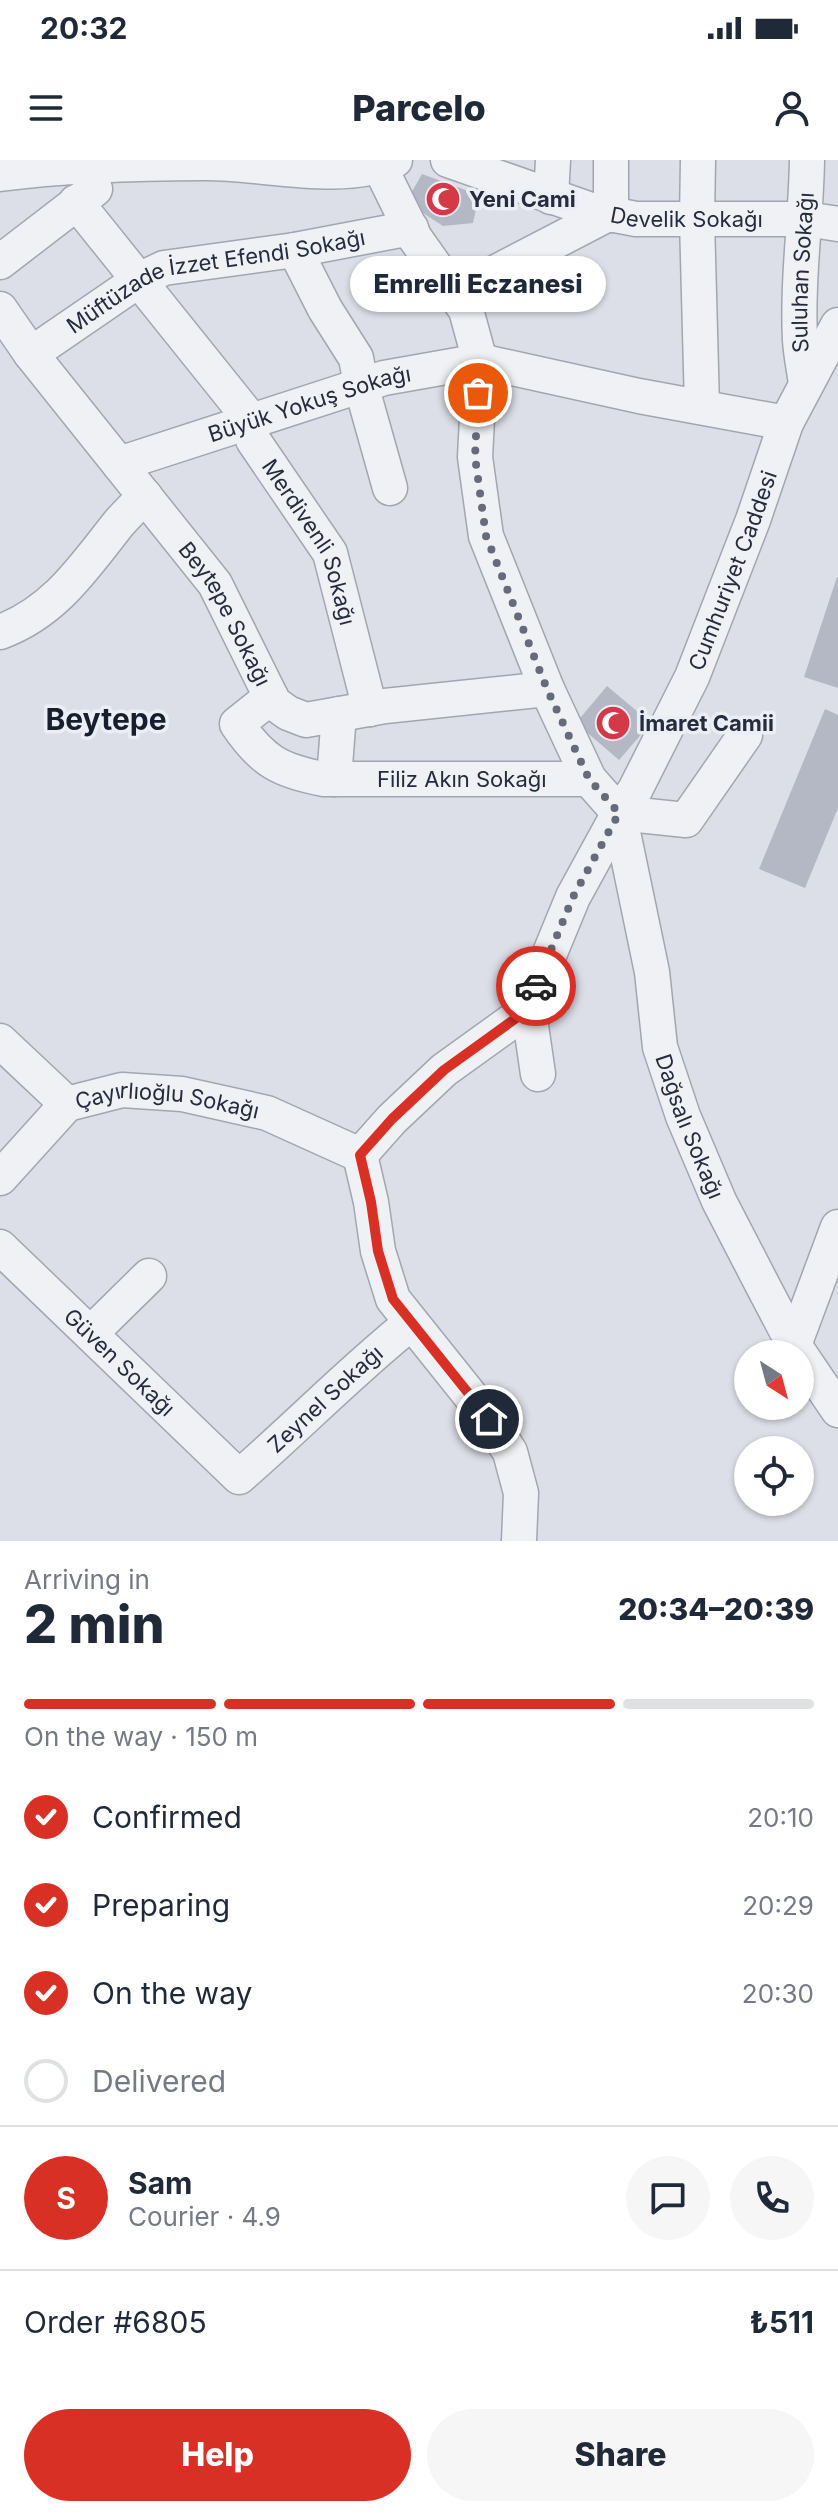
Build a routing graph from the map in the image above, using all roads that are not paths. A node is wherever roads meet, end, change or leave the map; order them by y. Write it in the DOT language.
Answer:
graph roads {
  1 [pos="448,160"];
  2 [pos="553,160"];
  3 [pos="611,160"];
  4 [pos="698,160"];
  5 [pos="807,160"];
  6 [pos="387,164"];
  7 [pos="130,165"];
  8 [pos="0,174"];
  9 [pos="551,197"];
  10 [pos="76,202"];
  11 [pos="610,214"];
  12 [pos="697,220"];
  13 [pos="822,221"];
  14 [pos="411,228"];
  15 [pos="295,250"];
  16 [pos="0,262"];
  17 [pos="139,280"];
  18 [pos="454,294"];
  19 [pos="0,309"];
  20 [pos="838,325"];
  21 [pos="31,354"];
  22 [pos="480,361"];
  23 [pos="806,384"];
  24 [pos="361,385"];
  25 [pos="702,407"];
  26 [pos="251,420"];
  27 [pos="786,423"];
  28 [pos="119,464"];
  29 [pos="390,488"];
  30 [pos="145,496"];
  31 [pos="0,632"];
  32 [pos="547,689"];
  33 [pos="271,697"];
  34 [pos="354,711"];
  35 [pos="745,735"];
  36 [pos="334,779"];
  37 [pos="589,779"];
  38 [pos="619,813"];
  39 [pos="526,1011"];
  40 [pos="0,1041"];
  41 [pos="538,1074"];
  42 [pos="67,1104"];
  43 [pos="360,1155"];
  44 [pos="0,1178"];
  45 [pos="838,1227"];
  46 [pos="0,1247"];
  47 [pos="149,1276"];
  48 [pos="411,1323"];
  49 [pos="91,1333"];
  50 [pos="791,1340"];
  51 [pos="796,1340"];
  52 [pos="814,1371"];
  53 [pos="833,1396"];
  54 [pos="239,1477"];
  55 [pos="519,1541"];
  1 -- 9 [label="street, Develik Sokağı"];
  2 -- 9 [label="street"];
  3 -- 11 [label="street"];
  4 -- 12 [label="street"];
  5 -- 13 [label="street, Suluhan Sokağı"];
  6 -- 7 [label="street"];
  6 -- 14 [label="street"];
  7 -- 8 [label="street"];
  7 -- 10 [label="street"];
  9 -- 11 [label="street, Develik Sokağı"];
  10 -- 16 [label="street"];
  10 -- 17 [label="street, Merdivenli Sokağı"];
  11 -- 12 [label="street, Develik Sokağı"];
  11 -- 18 [label="street"];
  12 -- 13 [label="street, Develik Sokağı"];
  12 -- 25 [label="street"];
  13 -- 23 [label="street, Suluhan Sokağı"];
  14 -- 15 [label="street, Müftüzade İzzet Efendi Sokağı"];
  14 -- 18 [label="street"];
  15 -- 17 [label="street, Müftüzade İzzet Efendi Sokağı"];
  15 -- 24 [label="street"];
  17 -- 21 [label="street, Müftüzade İzzet Efendi Sokağı"];
  17 -- 26 [label="street, Merdivenli Sokağı"];
  18 -- 22 [label="street"];
  19 -- 21 [label="street, Beytepe Sokağı"];
  20 -- 23 [label="street, Cumhuriyet Caddesi"];
  21 -- 28 [label="street, Beytepe Sokağı"];
  22 -- 24 [label="street, Büyük Yokuş Sokağı"];
  22 -- 25 [label="street, Büyük Yokuş Sokağı"];
  22 -- 32 [label="street"];
  23 -- 27 [label="street, Cumhuriyet Caddesi"];
  24 -- 26 [label="street, Büyük Yokuş Sokağı"];
  24 -- 29 [label="street"];
  25 -- 27 [label="street, Büyük Yokuş Sokağı"];
  26 -- 28 [label="street, Büyük Yokuş Sokağı"];
  26 -- 34 [label="street, Merdivenli Sokağı"];
  27 -- 38 [label="street, Cumhuriyet Caddesi"];
  28 -- 30 [label="street, Beytepe Sokağı"];
  30 -- 31 [label="street"];
  30 -- 33 [label="street, Beytepe Sokağı"];
  32 -- 34 [label="street, Beytepe Sokağı"];
  32 -- 37 [label="street"];
  33 -- 34 [label="street, Beytepe Sokağı"];
  33 -- 36 [label="street, Filiz Akın Sokağı"];
  34 -- 36 [label="street, Merdivenli Sokağı"];
  35 -- 38 [label="street"];
  36 -- 37 [label="street, Filiz Akın Sokağı"];
  37 -- 38 [label="street"];
  38 -- 39 [label="street, Cumhuriyet Caddesi"];
  38 -- 50 [label="street, Dağsalı Sokağı"];
  39 -- 41 [label="street"];
  39 -- 43 [label="street"];
  40 -- 42 [label="street"];
  42 -- 43 [label="street, Çayırlıoğlu Sokağı"];
  42 -- 44 [label="street, Çayırlıoğlu Sokağı"];
  43 -- 48 [label="street"];
  45 -- 51 [label="street"];
  46 -- 49 [label="street, Güven Sokağı"];
  47 -- 49 [label="street"];
  48 -- 54 [label="street, Zeynel Sokağı"];
  48 -- 55 [label="street"];
  49 -- 54 [label="street, Güven Sokağı"];
  52 -- 53 [label="street, Dağsalı Sokağı"];
}
